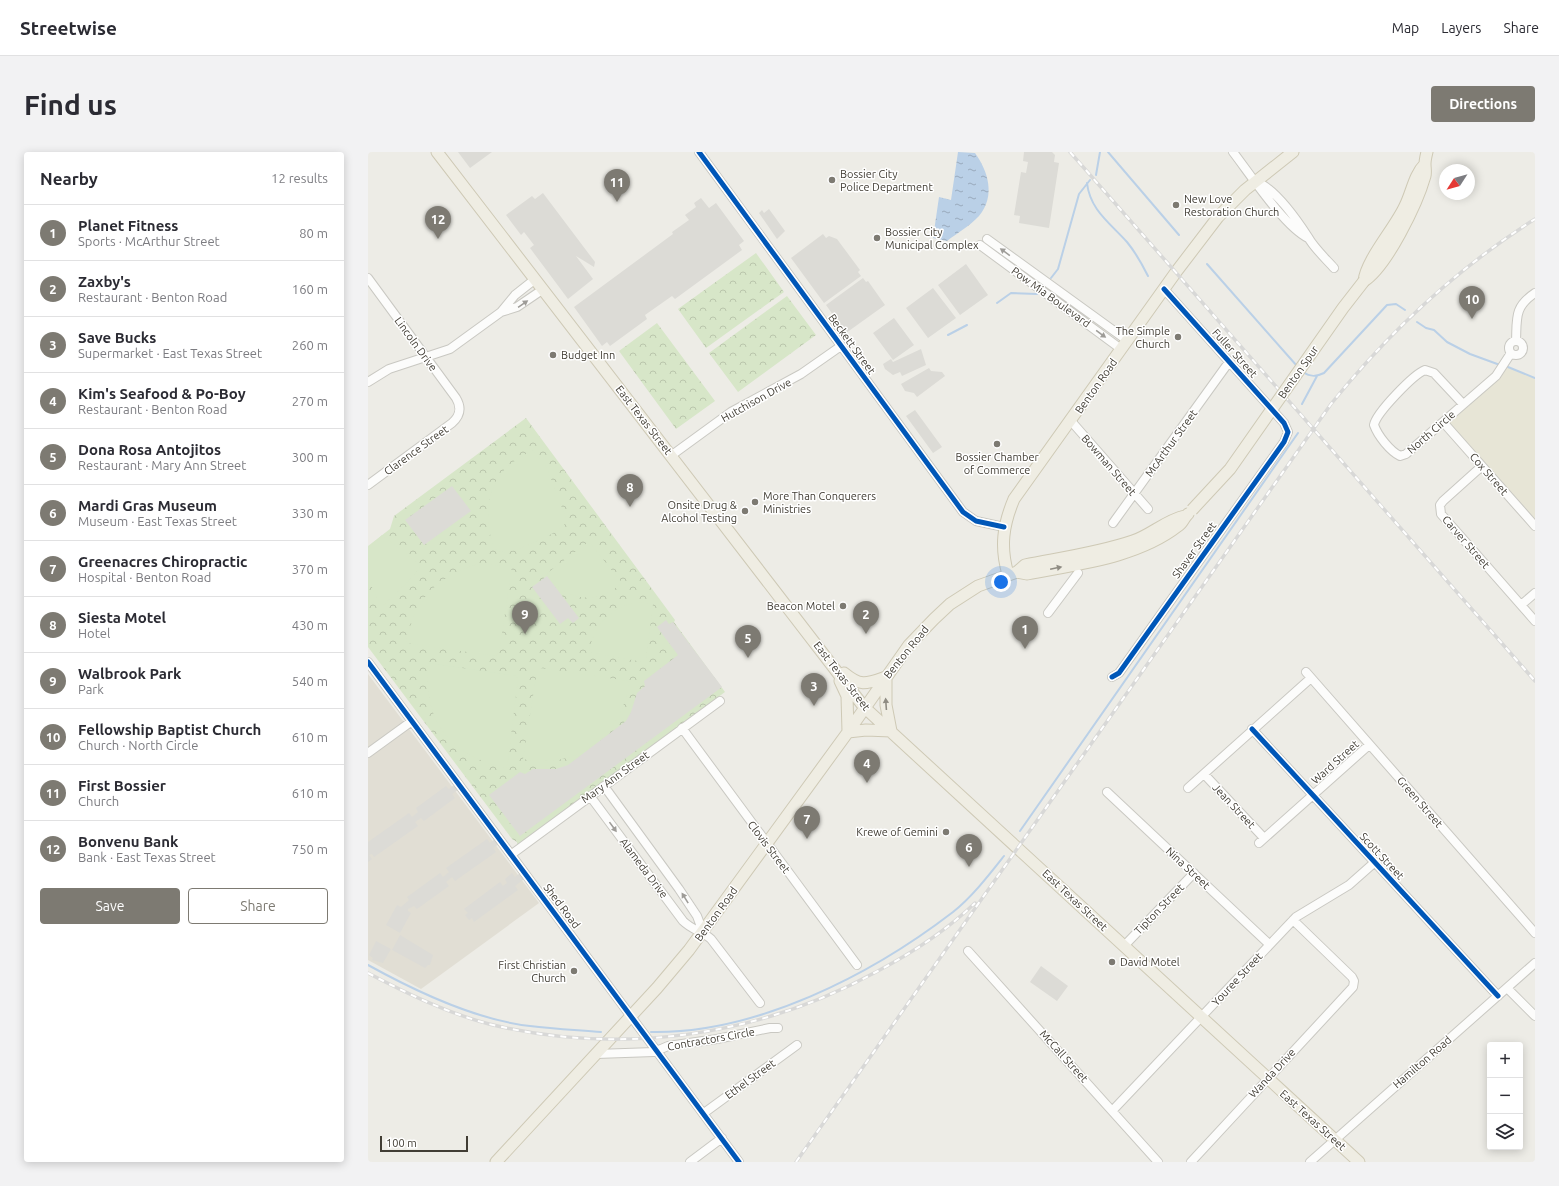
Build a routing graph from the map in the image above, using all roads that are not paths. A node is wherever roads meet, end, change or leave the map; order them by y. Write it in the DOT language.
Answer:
graph roads {
  1 [pos="437,152"];
  2 [pos="699,152"];
  3 [pos="1233,152"];
  4 [pos="1293,152"];
  5 [pos="1427,152"];
  6 [pos="1255,181"];
  7 [pos="987,239"];
  8 [pos="980,245"];
  9 [pos="1334,268"];
  10 [pos="368,278"];
  11 [pos="534,280"];
  12 [pos="1164,289"];
  13 [pos="542,290"];
  14 [pos="1535,293"];
  15 [pos="501,312"];
  16 [pos="1124,345"];
  17 [pos="842,346"];
  18 [pos="427,358"];
  19 [pos="1229,362"];
  20 [pos="368,382"];
  21 [pos="1463,404"];
  22 [pos="460,411"];
  23 [pos="1071,421"];
  24 [pos="1443,422"];
  25 [pos="1288,432"];
  26 [pos="672,455"];
  27 [pos="1482,466"];
  28 [pos="368,485"];
  29 [pos="1134,494"];
  30 [pos="1148,509"];
  31 [pos="1114,523"];
  32 [pos="1535,526"];
  33 [pos="1004,527"];
  34 [pos="1012,573"];
  35 [pos="1078,573"];
  36 [pos="1535,593"];
  37 [pos="1521,605"];
  38 [pos="1048,613"];
  39 [pos="1535,621"];
  40 [pos="368,662"];
  41 [pos="831,662"];
  42 [pos="886,677"];
  43 [pos="1112,677"];
  44 [pos="720,701"];
  45 [pos="864,707"];
  46 [pos="412,721"];
  47 [pos="682,728"];
  48 [pos="1252,729"];
  49 [pos="891,731"];
  50 [pos="848,732"];
  51 [pos="1370,745"];
  52 [pos="368,754"];
  53 [pos="1204,774"];
  54 [pos="604,786"];
  55 [pos="1188,788"];
  56 [pos="1107,792"];
  57 [pos="1313,795"];
  58 [pos="590,796"];
  59 [pos="1262,840"];
  60 [pos="767,844"];
  61 [pos="512,854"];
  62 [pos="1375,862"];
  63 [pos="1194,873"];
  64 [pos="1292,920"];
  65 [pos="703,932"];
  66 [pos="1535,933"];
  67 [pos="1270,944"];
  68 [pos="1124,946"];
  69 [pos="968,951"];
  70 [pos="1535,963"];
  71 [pos="857,964"];
  72 [pos="1507,988"];
  73 [pos="1498,996"];
  74 [pos="760,1003"];
  75 [pos="632,1016"];
  76 [pos="1535,1016"];
  77 [pos="1202,1018"];
  78 [pos="778,1028"];
  79 [pos="797,1045"];
  80 [pos="658,1051"];
  81 [pos="596,1054"];
  82 [pos="1267,1078"];
  83 [pos="1113,1110"];
  84 [pos="704,1113"];
  85 [pos="722,1138"];
  86 [pos="1335,1140"];
  87 [pos="496,1162"];
  88 [pos="690,1162"];
  89 [pos="739,1162"];
  90 [pos="1158,1162"];
  91 [pos="1191,1162"];
  92 [pos="1310,1162"];
  93 [pos="1359,1162"];
  1 -- 11 [label="main road, East Texas Street"];
  2 -- 17 [label="street, Beckett Street"];
  3 -- 6 [label="street"];
  4 -- 6 [label="main road, Benton Road"];
  5 -- 34 [label="main road, Benton Spur, bridge"];
  6 -- 9 [label="street"];
  6 -- 12 [label="main road, Benton Road"];
  16 -- 7 [label="street, Pow Mia Boulevard, one-way"];
  8 -- 16 [label="street, Pow Mia Boulevard, one-way"];
  10 -- 18 [label="street, Lincoln Drive"];
  11 -- 13 [label="main road, East Texas Street"];
  11 -- 15 [label="street"];
  12 -- 16 [label="main road, Benton Road"];
  12 -- 19 [label="street, Fuller Street"];
  15 -- 13 [label="street, one-way"];
  13 -- 26 [label="main road, East Texas Street"];
  14 -- 21 [label="street, North Circle"];
  15 -- 18 [label="street"];
  16 -- 23 [label="main road, Benton Road"];
  17 -- 26 [label="street, Hutchison Drive"];
  17 -- 33 [label="street, Beckett Street"];
  18 -- 20 [label="street"];
  18 -- 22 [label="street, Lincoln Drive"];
  19 -- 25 [label="street, Fuller Street"];
  19 -- 29 [label="street, McArthur Street"];
  21 -- 24 [label="street, North Circle"];
  21 -- 24 [label="street, North Circle"];
  22 -- 28 [label="street, Clarence Street"];
  23 -- 29 [label="street, Bowman Street"];
  23 -- 33 [label="main road, Benton Road"];
  24 -- 27 [label="street, Cox Street"];
  25 -- 43 [label="street, Shaver Street"];
  26 -- 41 [label="main road, East Texas Street"];
  27 -- 32 [label="street, Cox Street"];
  27 -- 37 [label="street, Carver Street"];
  29 -- 30 [label="street, Bowman Street"];
  29 -- 31 [label="street, McArthur Street"];
  33 -- 34 [label="main road, Benton Road"];
  34 -- 42 [label="main road, Benton Road"];
  35 -- 38 [label="street"];
  36 -- 37 [label="street"];
  37 -- 39 [label="street, Carver Street"];
  40 -- 46 [label="street, Shed Road"];
  41 -- 42 [label="main road"];
  41 -- 45 [label="main road, East Texas Street"];
  41 -- 50 [label="main road"];
  42 -- 45 [label="main road, Benton Road"];
  49 -- 42 [label="main road, one-way"];
  44 -- 47 [label="street, Mary Ann Street"];
  45 -- 49 [label="main road, East Texas Street"];
  45 -- 50 [label="main road, Benton Road"];
  46 -- 52 [label="street"];
  46 -- 61 [label="street, Shed Road"];
  47 -- 54 [label="street, Mary Ann Street"];
  47 -- 60 [label="street, Clovis Street"];
  48 -- 51 [label="street, Green Street"];
  48 -- 53 [label="street"];
  48 -- 57 [label="street, Scott Street"];
  49 -- 50 [label="main road"];
  49 -- 68 [label="main road, East Texas Street"];
  50 -- 60 [label="main road, Benton Road"];
  51 -- 57 [label="street, Ward Street"];
  51 -- 66 [label="street, Green Street"];
  53 -- 55 [label="street"];
  53 -- 59 [label="street, Jean Street"];
  54 -- 58 [label="street, Mary Ann Street"];
  65 -- 54 [label="street, Alameda Drive, one-way"];
  56 -- 63 [label="street, Nina Street"];
  57 -- 59 [label="street, Ward Street"];
  57 -- 62 [label="street, Scott Street"];
  58 -- 61 [label="street, Mary Ann Street"];
  58 -- 65 [label="street, Alameda Drive, one-way"];
  60 -- 65 [label="main road, Benton Road"];
  60 -- 71 [label="street, Clovis Street"];
  61 -- 75 [label="street, Shed Road"];
  62 -- 64 [label="street, Youree Street"];
  62 -- 73 [label="street, Scott Street"];
  63 -- 67 [label="street, Nina Street"];
  63 -- 68 [label="street, Tipton Street"];
  64 -- 67 [label="street, Youree Street"];
  64 -- 82 [label="street, Wanda Drive"];
  65 -- 74 [label="street, Alameda Drive"];
  65 -- 75 [label="main road, Benton Road"];
  67 -- 77 [label="street, Youree Street"];
  68 -- 77 [label="main road, East Texas Street"];
  69 -- 83 [label="street, McCall Street"];
  70 -- 72 [label="street, Hamilton Road"];
  72 -- 73 [label="street, Hamilton Road"];
  72 -- 76 [label="street"];
  73 -- 86 [label="street, Hamilton Road"];
  75 -- 80 [label="street, Shed Road"];
  75 -- 81 [label="main road, Benton Road"];
  77 -- 82 [label="main road, East Texas Street"];
  77 -- 83 [label="street, Youree Street"];
  78 -- 80 [label="street, Contractors Circle"];
  79 -- 84 [label="street, Ethel Street"];
  80 -- 81 [label="street, Contractors Circle"];
  80 -- 84 [label="street, Shed Road"];
  81 -- 87 [label="main road, Benton Road"];
  82 -- 86 [label="main road, East Texas Street"];
  82 -- 91 [label="street, Wanda Drive"];
  83 -- 90 [label="street, McCall Street"];
  84 -- 85 [label="street, Shed Road"];
  85 -- 88 [label="street"];
  85 -- 89 [label="street, Shed Road"];
  86 -- 92 [label="street, Hamilton Road"];
  86 -- 93 [label="main road, East Texas Street"];
}
